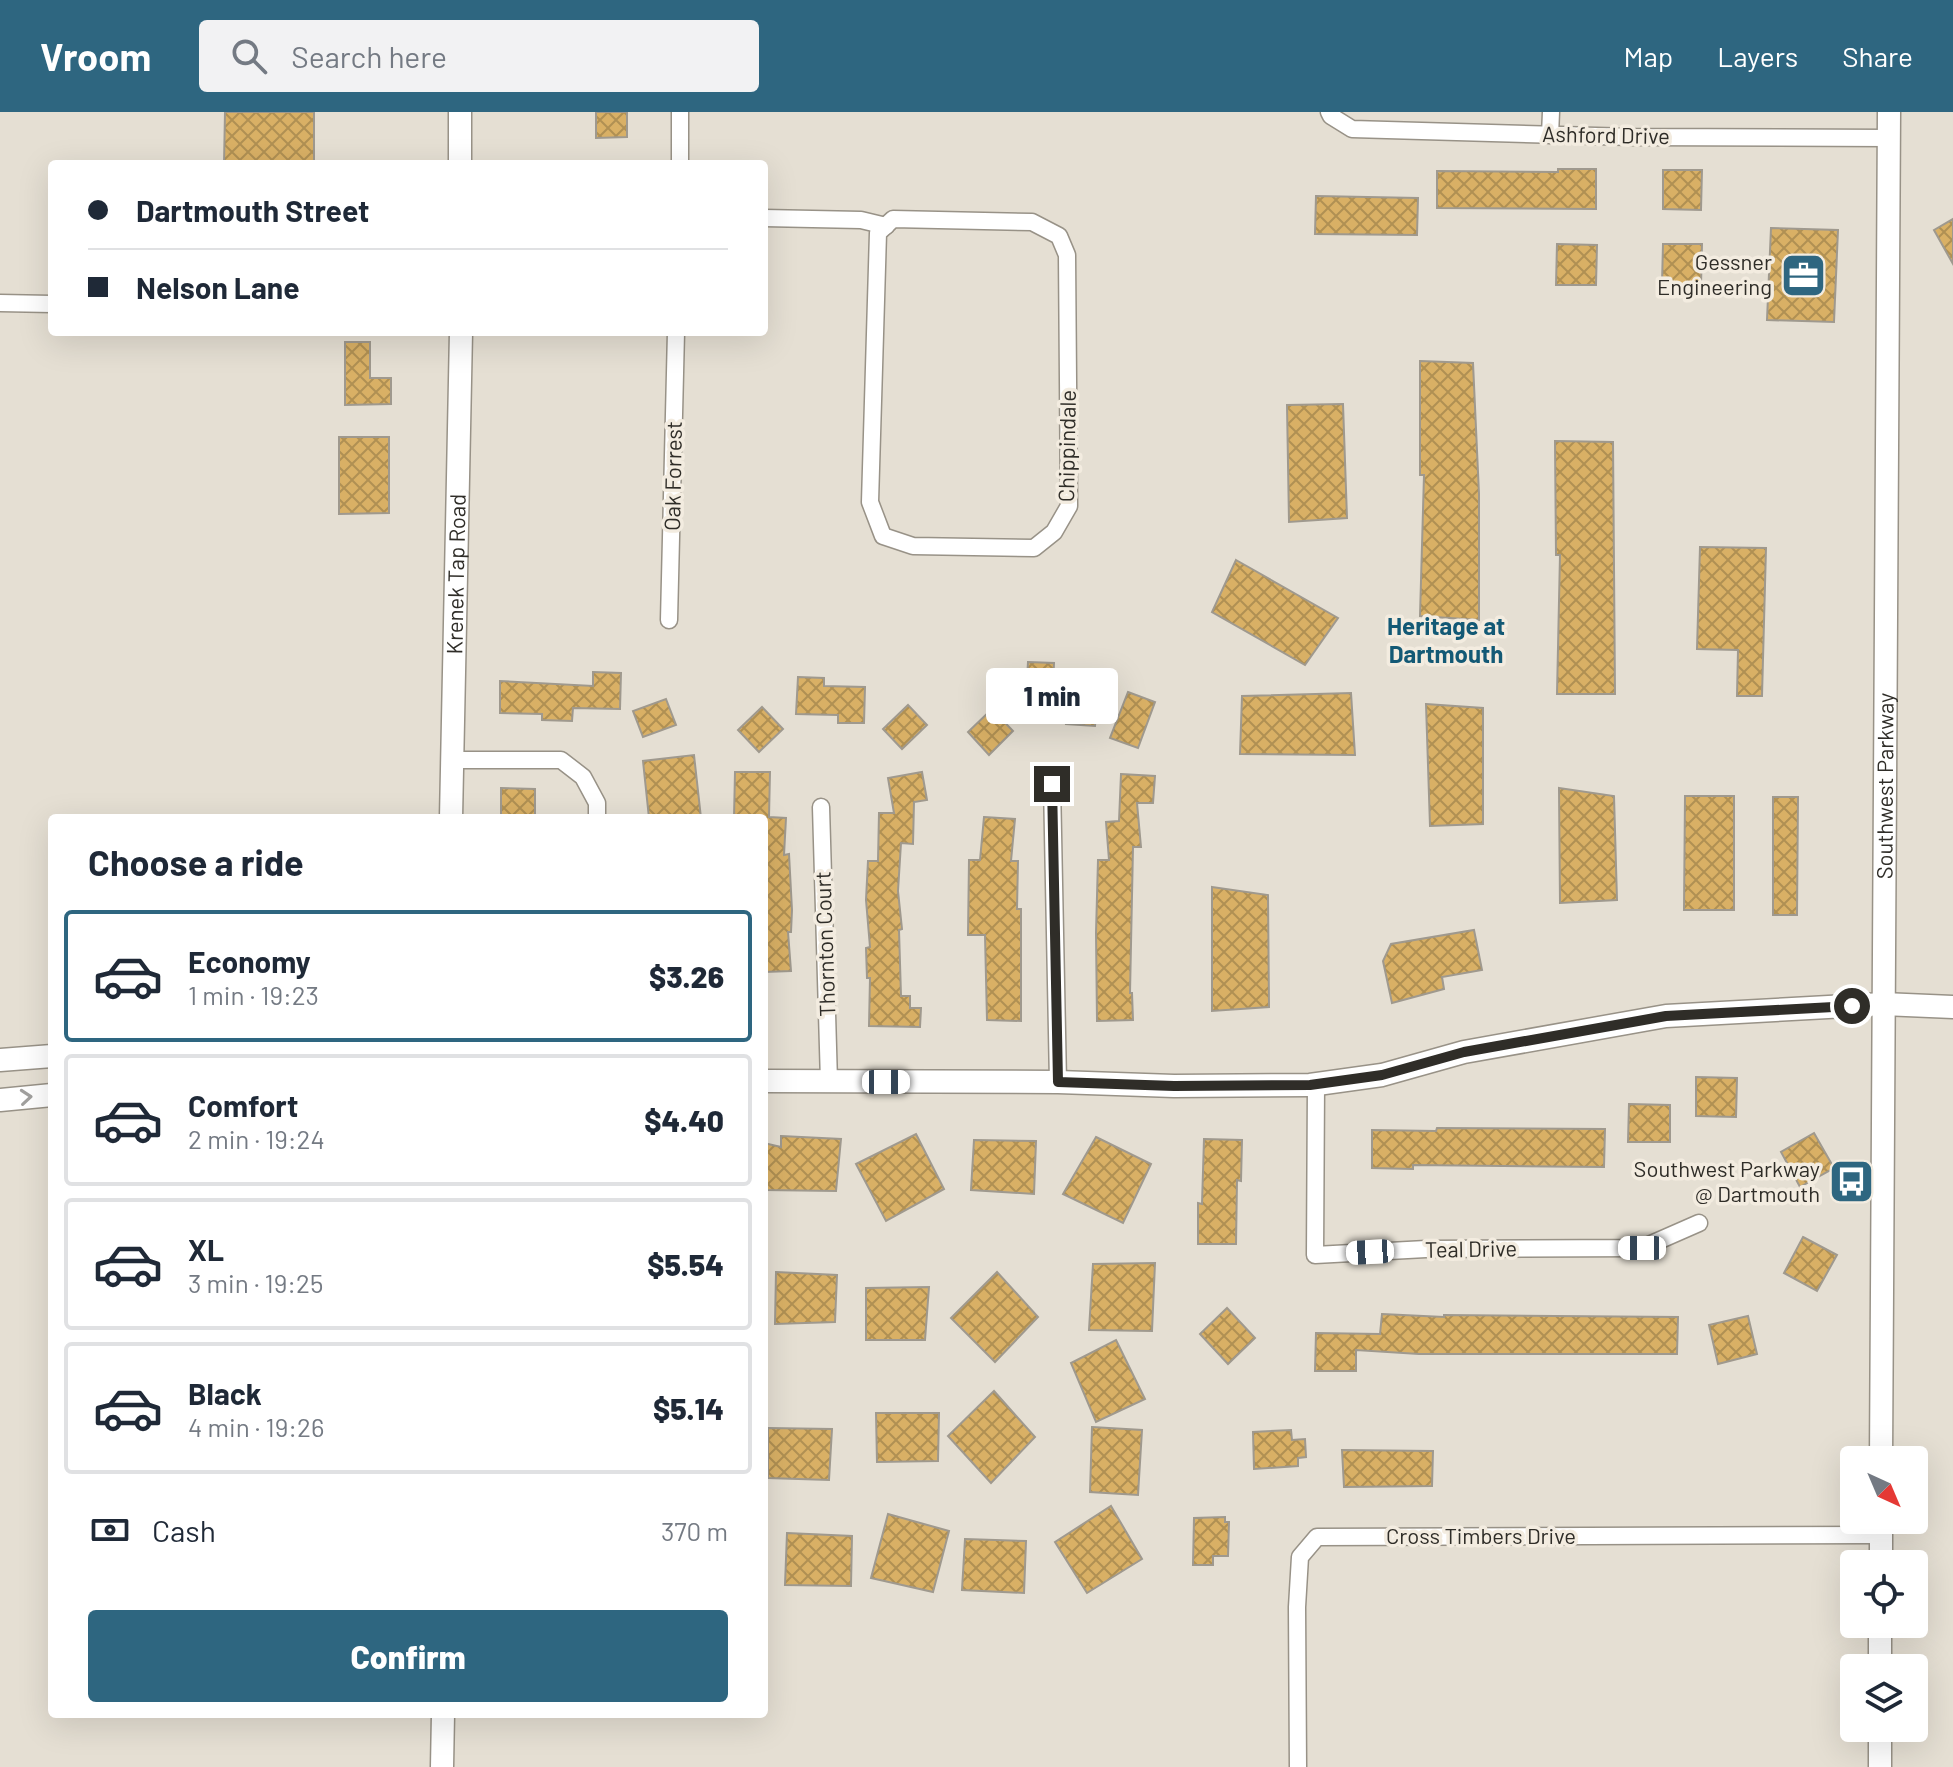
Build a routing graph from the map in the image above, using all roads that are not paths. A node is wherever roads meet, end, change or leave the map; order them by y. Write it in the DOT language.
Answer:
graph roads {
  1 [pos="460,112"];
  2 [pos="680,112"];
  3 [pos="1329,112"];
  4 [pos="1551,112"];
  5 [pos="1889,112"];
  6 [pos="1550,135"];
  7 [pos="1889,138"];
  8 [pos="460,160"];
  9 [pos="680,160"];
  10 [pos="768,218"];
  11 [pos="886,226"];
  12 [pos="0,303"];
  13 [pos="48,304"];
  14 [pos="461,336"];
  15 [pos="676,336"];
  16 [pos="669,620"];
  17 [pos="452,760"];
  18 [pos="1052,784"];
  19 [pos="821,807"];
  20 [pos="451,814"];
  21 [pos="597,814"];
  22 [pos="1883,1004"];
  23 [pos="1953,1007"];
  24 [pos="48,1056"];
  25 [pos="0,1060"];
  26 [pos="768,1081"];
  27 [pos="829,1082"];
  28 [pos="1058,1082"];
  29 [pos="1316,1084"];
  30 [pos="48,1095"];
  31 [pos="0,1100"];
  32 [pos="1699,1223"];
  33 [pos="1881,1446"];
  34 [pos="1840,1529"];
  35 [pos="443,1718"];
  36 [pos="1880,1742"];
  37 [pos="442,1767"];
  38 [pos="1298,1767"];
  39 [pos="1880,1767"];
  1 -- 8 [label="street"];
  2 -- 9 [label="street"];
  3 -- 6 [label="street, Ashford Drive"];
  4 -- 6 [label="street"];
  5 -- 7 [label="street, Southwest Parkway"];
  6 -- 7 [label="street, Ashford Drive"];
  7 -- 22 [label="street, Southwest Parkway"];
  10 -- 11 [label="street, Chippindale"];
  11 -- 11 [label="street, Chippindale"];
  12 -- 13 [label="street"];
  14 -- 17 [label="street, Krenek Tap Road"];
  15 -- 16 [label="street, Oak Forrest"];
  17 -- 20 [label="street, Krenek Tap Road"];
  17 -- 21 [label="street"];
  18 -- 28 [label="street"];
  19 -- 27 [label="street, Thornton Court"];
  22 -- 23 [label="street"];
  22 -- 29 [label="street"];
  22 -- 33 [label="street, Southwest Parkway"];
  24 -- 25 [label="street"];
  26 -- 27 [label="street"];
  27 -- 28 [label="street"];
  28 -- 29 [label="street"];
  29 -- 32 [label="street, Teal Drive"];
  31 -- 30 [label="street, one-way"];
  34 -- 38 [label="street, Cross Timbers Drive"];
  35 -- 37 [label="street"];
  36 -- 39 [label="street"];
}
